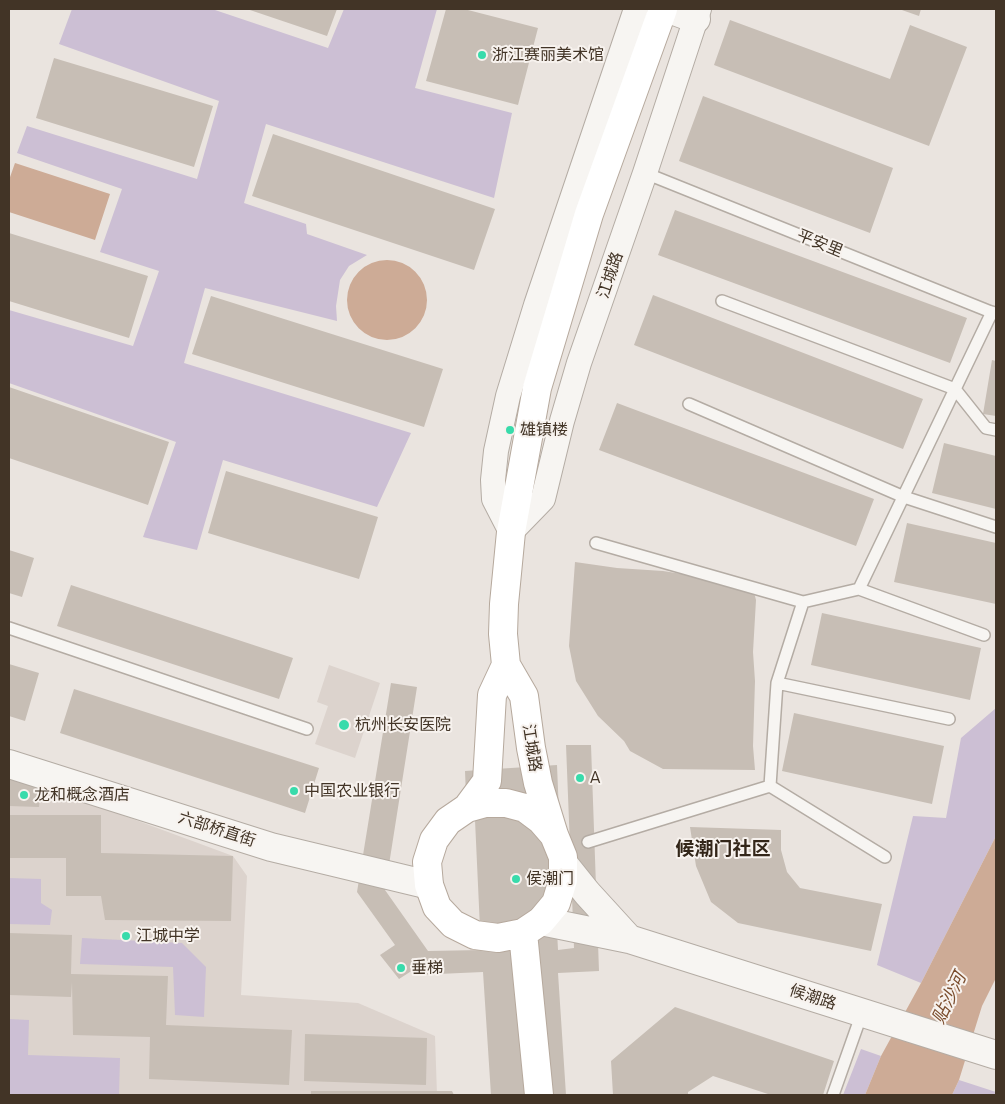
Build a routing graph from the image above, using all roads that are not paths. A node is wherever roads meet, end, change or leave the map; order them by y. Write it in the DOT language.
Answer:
graph roads {
  1 [pos="636,9"];
  2 [pos="663,9"];
  3 [pos="668,9"];
  4 [pos="698,14"];
  5 [pos="645,173"];
  6 [pos="722,301"];
  7 [pos="994,313"];
  8 [pos="955,388"];
  9 [pos="689,404"];
  10 [pos="996,430"];
  11 [pos="904,497"];
  12 [pos="996,527"];
  13 [pos="511,532"];
  14 [pos="596,543"];
  15 [pos="859,589"];
  16 [pos="803,602"];
  17 [pos="9,628"];
  18 [pos="984,635"];
  19 [pos="506,665"];
  20 [pos="777,683"];
  21 [pos="948,719"];
  22 [pos="307,729"];
  23 [pos="9,764"];
  24 [pos="770,786"];
  25 [pos="467,808"];
  26 [pos="554,835"];
  27 [pos="588,842"];
  28 [pos="885,857"];
  29 [pos="563,863"];
  30 [pos="428,885"];
  31 [pos="532,927"];
  32 [pos="629,939"];
  33 [pos="862,1013"];
  34 [pos="993,1054"];
  35 [pos="539,1095"];
  36 [pos="833,1095"];
  1 -- 13 [label="street"];
  2 -- 13 [label="main road, 江城路"];
  3 -- 4 [label="street"];
  4 -- 5 [label="street, 江城路"];
  5 -- 7 [label="lane, 平安里"];
  5 -- 13 [label="street, 江城路"];
  6 -- 8 [label="lane"];
  7 -- 8 [label="lane"];
  8 -- 10 [label="lane"];
  8 -- 11 [label="lane"];
  9 -- 11 [label="lane"];
  11 -- 12 [label="lane"];
  11 -- 15 [label="lane"];
  13 -- 19 [label="main road, 江城路"];
  14 -- 16 [label="lane"];
  15 -- 16 [label="lane"];
  15 -- 18 [label="lane"];
  16 -- 20 [label="lane"];
  17 -- 22 [label="lane"];
  19 -- 25 [label="main road, 江城路"];
  19 -- 26 [label="main road, 江城路"];
  20 -- 21 [label="lane"];
  20 -- 24 [label="lane"];
  23 -- 30 [label="street, 六部桥直街"];
  24 -- 27 [label="lane"];
  24 -- 28 [label="lane"];
  25 -- 26 [label="main road, 江城路"];
  25 -- 30 [label="main road, 江城路"];
  26 -- 29 [label="main road, 江城路"];
  29 -- 31 [label="main road, 江城路"];
  29 -- 32 [label="street, 候潮路"];
  30 -- 31 [label="main road, 江城路"];
  31 -- 32 [label="street, 候潮路"];
  31 -- 35 [label="main road"];
  32 -- 33 [label="street, 候潮路"];
  33 -- 34 [label="street, 候潮路"];
  33 -- 36 [label="lane"];
}
